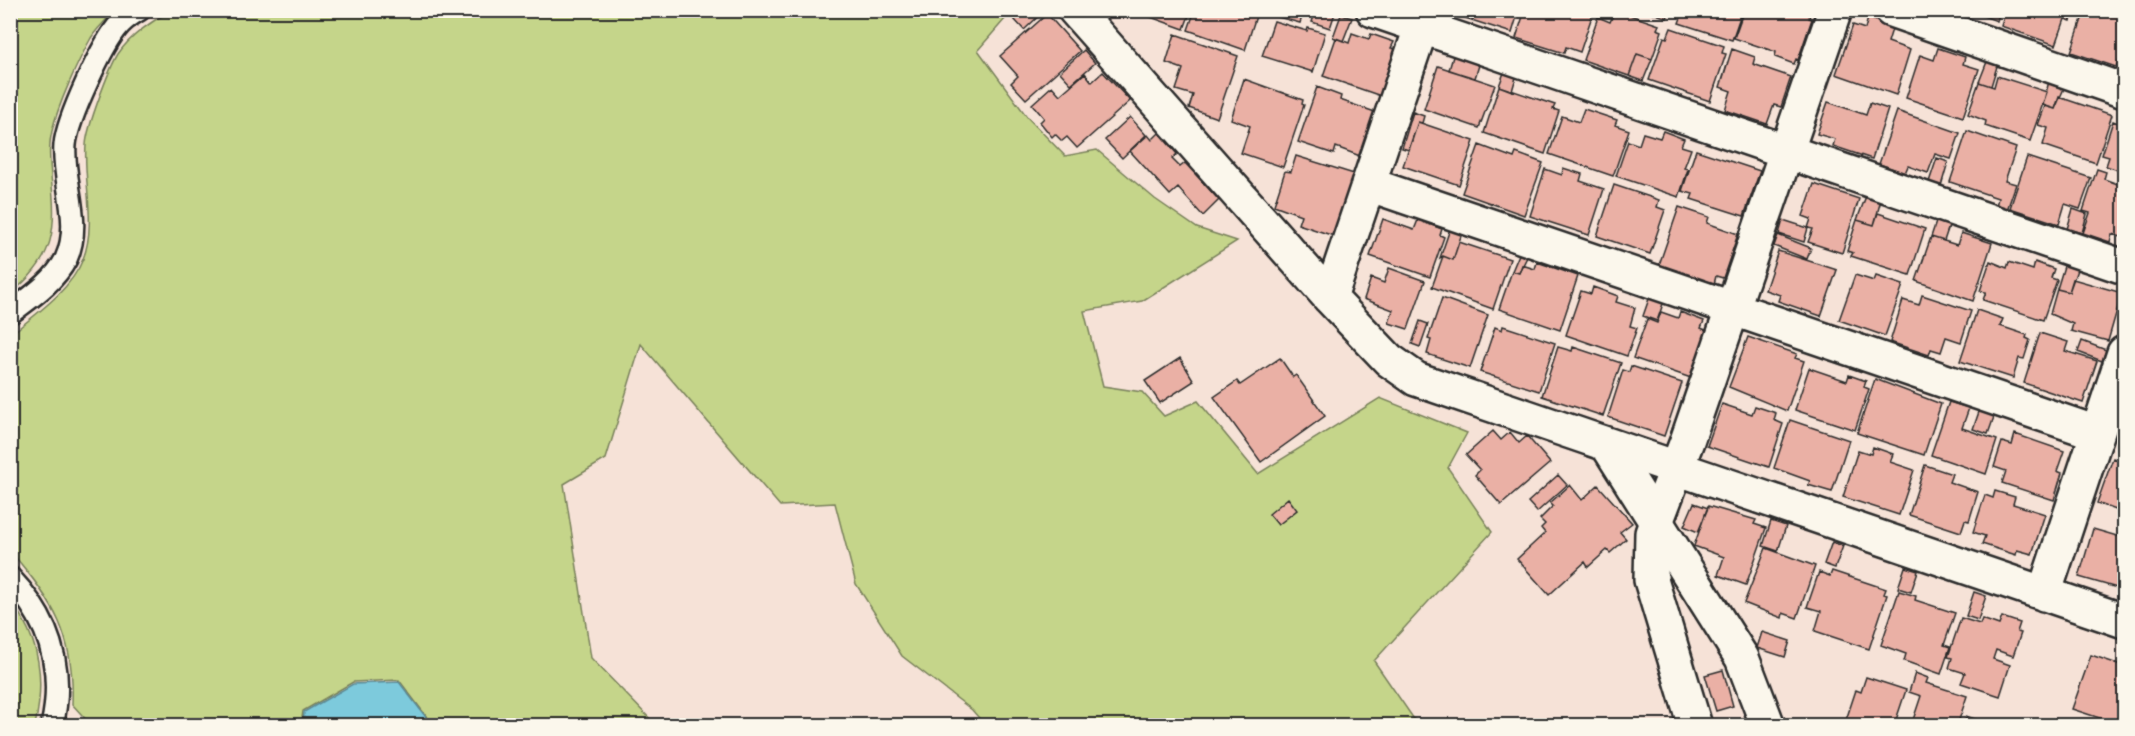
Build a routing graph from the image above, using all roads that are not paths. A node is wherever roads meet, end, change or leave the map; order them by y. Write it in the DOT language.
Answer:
graph roads {
  1 [pos="139,10"];
  2 [pos="1075,10"];
  3 [pos="1373,10"];
  4 [pos="1835,10"];
  5 [pos="1891,10"];
  6 [pos="1425,19"];
  7 [pos="2124,90"];
  8 [pos="1787,152"];
  9 [pos="1368,184"];
  10 [pos="2124,267"];
  11 [pos="1330,298"];
  12 [pos="1733,309"];
  13 [pos="10,313"];
  14 [pos="2124,353"];
  15 [pos="2097,433"];
  16 [pos="1608,446"];
  17 [pos="1676,469"];
  18 [pos="1657,521"];
  19 [pos="10,578"];
  20 [pos="2044,594"];
  21 [pos="2124,621"];
  22 [pos="52,726"];
  23 [pos="1695,726"];
  24 [pos="1768,726"];
  1 -- 13 [label="lane"];
  2 -- 11 [label="street"];
  3 -- 6 [label="street"];
  4 -- 8 [label="street"];
  5 -- 7 [label="street"];
  6 -- 8 [label="street"];
  6 -- 9 [label="street"];
  8 -- 10 [label="street"];
  8 -- 12 [label="street"];
  9 -- 11 [label="street"];
  9 -- 12 [label="street"];
  11 -- 16 [label="street"];
  12 -- 15 [label="street"];
  12 -- 17 [label="street"];
  14 -- 15 [label="street"];
  15 -- 20 [label="street"];
  16 -- 17 [label="street"];
  16 -- 18 [label="street"];
  17 -- 18 [label="street"];
  17 -- 20 [label="street"];
  18 -- 23 [label="street"];
  18 -- 24 [label="street"];
  19 -- 22 [label="lane"];
  20 -- 21 [label="street"];
}
